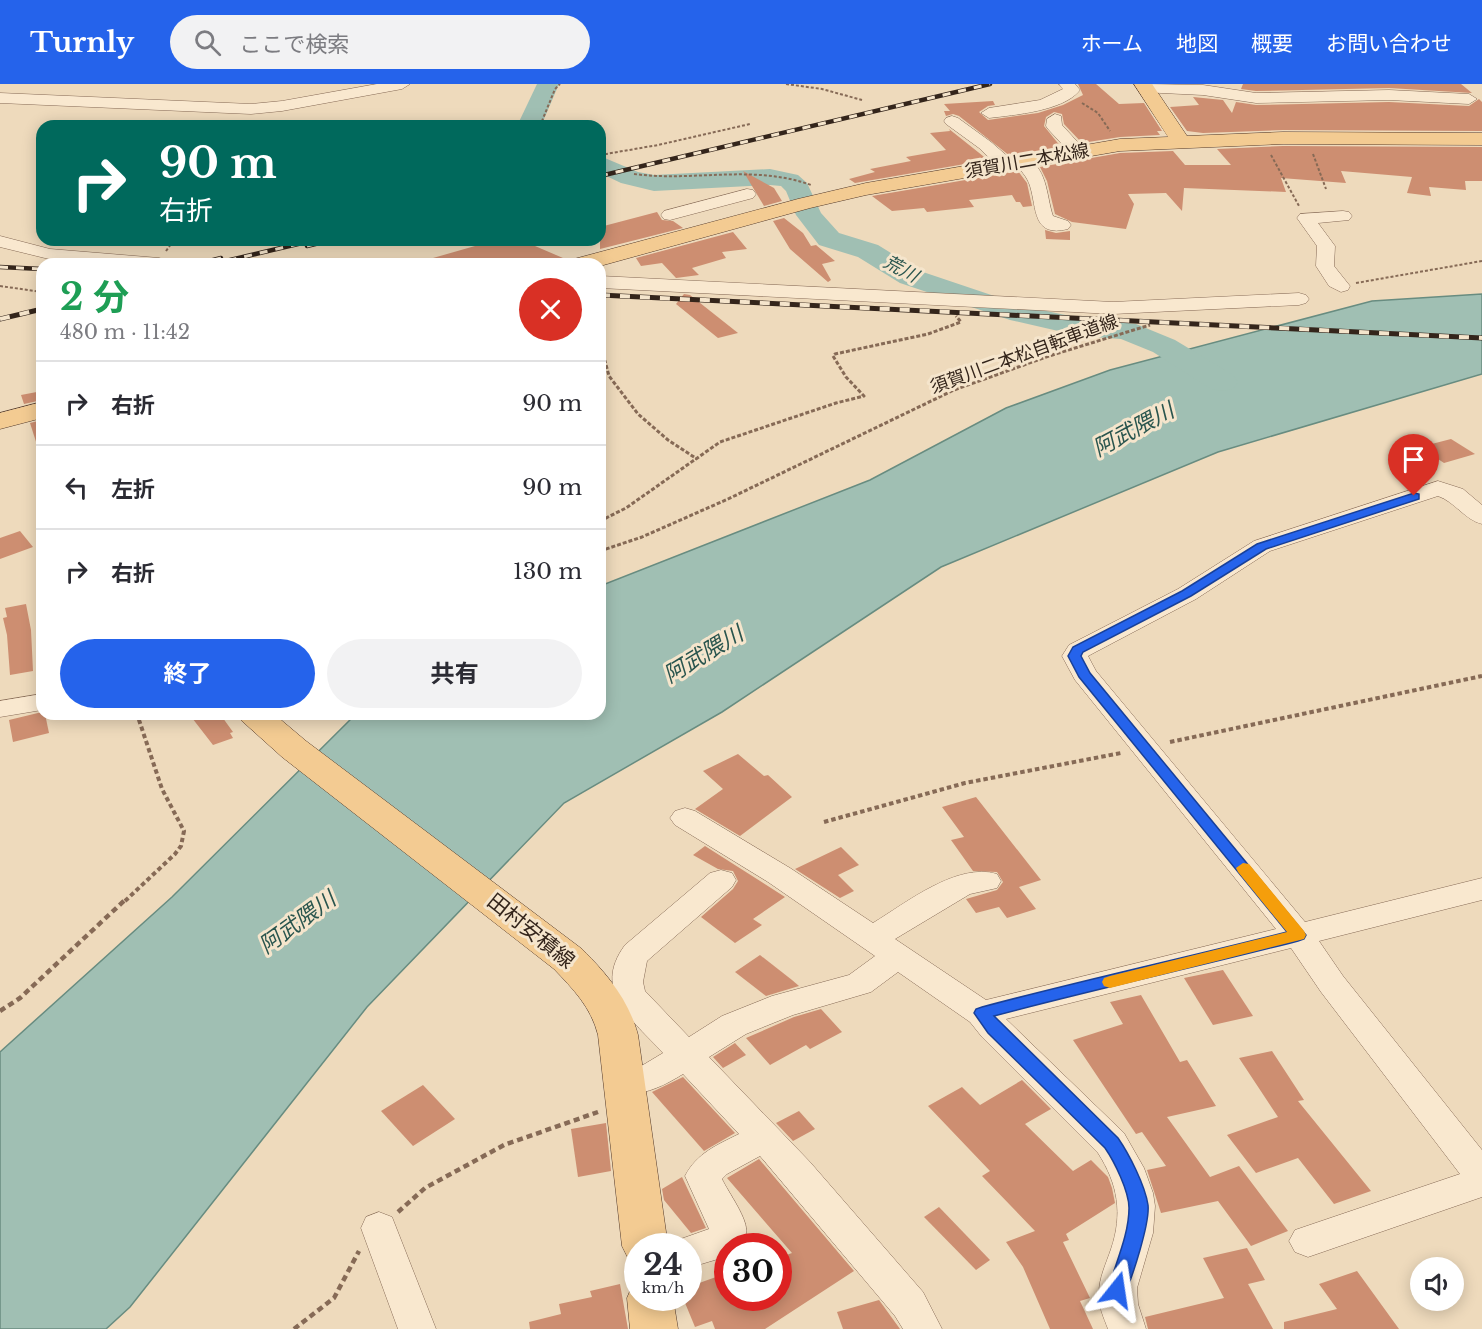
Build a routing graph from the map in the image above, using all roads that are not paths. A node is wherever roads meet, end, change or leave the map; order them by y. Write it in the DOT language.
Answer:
graph roads {
  1 [pos="402,84"];
  2 [pos="1444,84"];
  3 [pos="1144,87"];
  4 [pos="1069,88"];
  5 [pos="0,98"];
  6 [pos="1475,102"];
  7 [pos="989,113"];
  8 [pos="1055,119"];
  9 [pos="952,121"];
  10 [pos="1482,139"];
  11 [pos="1180,141"];
  12 [pos="1078,152"];
  13 [pos="1015,163"];
  14 [pos="747,194"];
  15 [pos="1343,216"];
  16 [pos="1062,225"];
  17 [pos="715,227"];
  18 [pos="0,241"];
  19 [pos="48,254"];
  20 [pos="0,255"];
  21 [pos="92,258"];
  22 [pos="604,258"];
  23 [pos="606,282"];
  24 [pos="1341,286"];
  25 [pos="1299,299"];
  26 [pos="36,412"];
  27 [pos="0,421"];
  28 [pos="1481,515"];
  29 [pos="36,703"];
  30 [pos="0,709"];
  31 [pos="262,720"];
  32 [pos="685,818"];
  33 [pos="721,880"];
  34 [pos="986,881"];
  35 [pos="1482,889"];
  36 [pos="1298,935"];
  37 [pos="884,947"];
  38 [pos="982,1013"];
  39 [pos="685,1056"];
  40 [pos="626,1091"];
  41 [pos="764,1137"];
  42 [pos="1482,1176"];
  43 [pos="1482,1182"];
  44 [pos="379,1228"];
  45 [pos="643,1233"];
  46 [pos="1308,1241"];
  47 [pos="702,1248"];
  48 [pos="652,1311"];
  49 [pos="417,1329"];
  50 [pos="654,1329"];
  51 [pos="923,1329"];
  52 [pos="1127,1329"];
  1 -- 5 [label="street"];
  2 -- 6 [label="street"];
  3 -- 6 [label="street"];
  3 -- 11 [label="main road"];
  4 -- 7 [label="street"];
  8 -- 12 [label="street"];
  9 -- 13 [label="street"];
  10 -- 11 [label="main road, 須賀川二本松線"];
  11 -- 12 [label="main road, 須賀川二本松線"];
  12 -- 13 [label="main road, 須賀川二本松線"];
  13 -- 16 [label="street"];
  13 -- 17 [label="main road, 須賀川二本松線"];
  14 -- 17 [label="street"];
  15 -- 24 [label="street"];
  17 -- 22 [label="main road, 須賀川二本松線"];
  18 -- 19 [label="street"];
  19 -- 20 [label="street"];
  19 -- 21 [label="street"];
  23 -- 25 [label="street"];
  26 -- 27 [label="main road"];
  28 -- 36 [label="street"];
  29 -- 30 [label="street"];
  31 -- 40 [label="main road, 田村安積線"];
  32 -- 37 [label="street"];
  33 -- 39 [label="street"];
  34 -- 37 [label="street"];
  35 -- 36 [label="street"];
  36 -- 38 [label="street"];
  36 -- 42 [label="street"];
  37 -- 38 [label="street"];
  37 -- 39 [label="street"];
  38 -- 52 [label="street"];
  39 -- 40 [label="street"];
  39 -- 41 [label="street"];
  40 -- 45 [label="main road, 田村安積線"];
  41 -- 47 [label="street"];
  41 -- 51 [label="street"];
  43 -- 46 [label="street"];
  44 -- 49 [label="street"];
  48 -- 50 [label="main road"];
}
